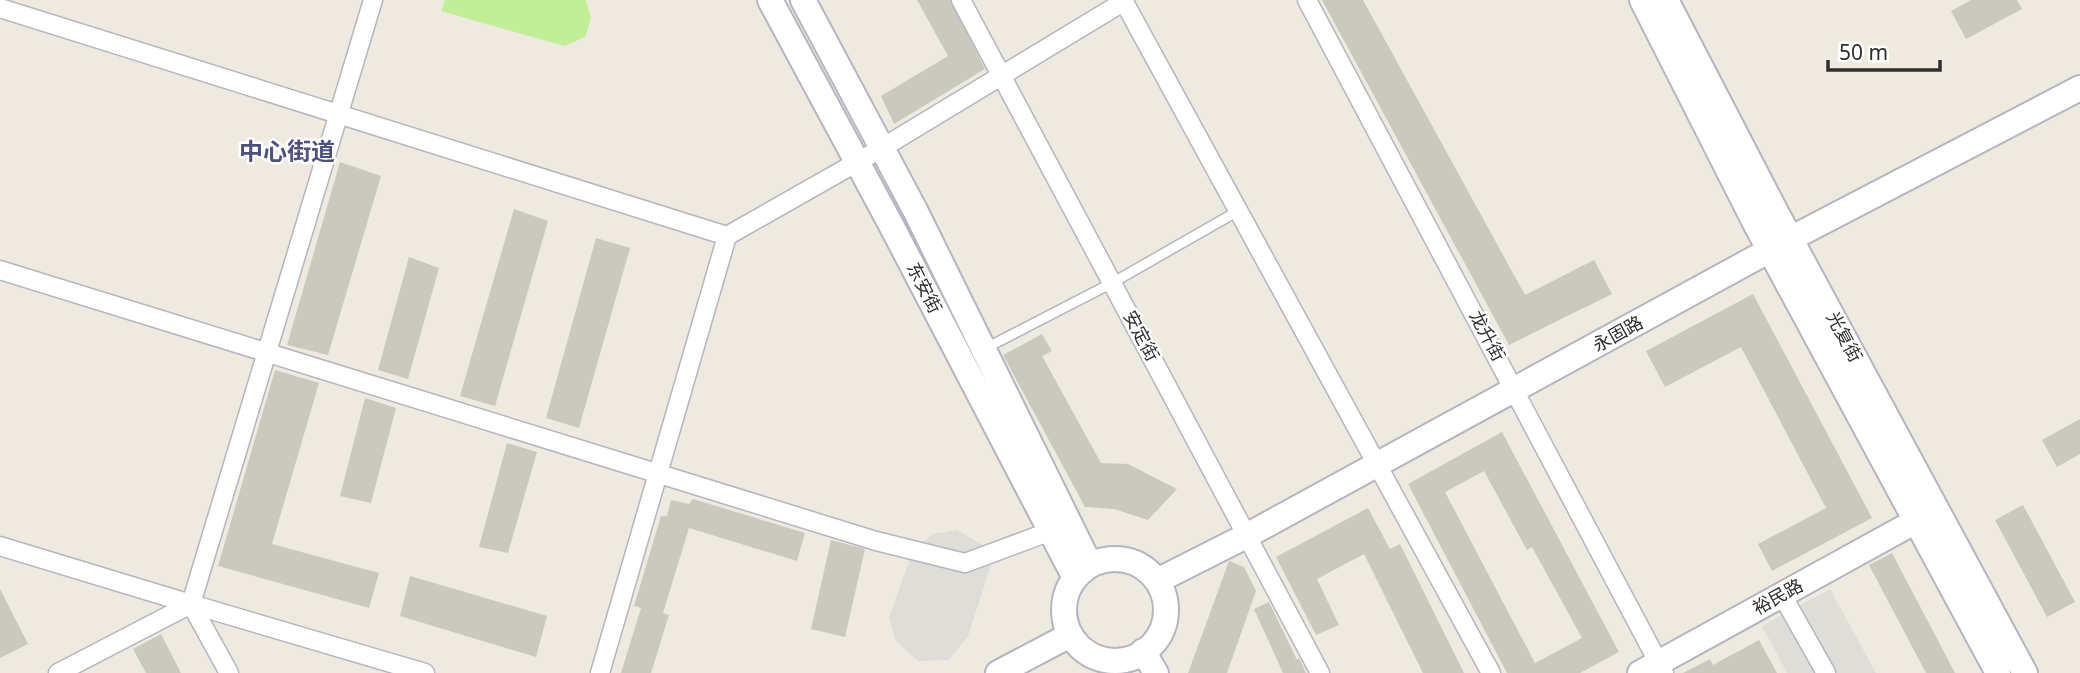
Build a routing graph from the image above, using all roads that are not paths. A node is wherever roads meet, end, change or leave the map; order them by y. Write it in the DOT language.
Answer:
graph roads {
  1 [pos="373,0"];
  2 [pos="770,0"];
  3 [pos="803,0"];
  4 [pos="961,0"];
  5 [pos="1307,0"];
  6 [pos="1642,0"];
  7 [pos="1666,0"];
  8 [pos="1123,1"];
  9 [pos="0,8"];
  10 [pos="1001,76"];
  11 [pos="2080,88"];
  12 [pos="338,114"];
  13 [pos="883,148"];
  14 [pos="858,162"];
  15 [pos="1238,211"];
  16 [pos="727,236"];
  17 [pos="1780,244"];
  18 [pos="0,270"];
  19 [pos="1112,283"];
  20 [pos="984,349"];
  21 [pos="267,352"];
  22 [pos="1516,390"];
  23 [pos="1377,465"];
  24 [pos="658,473"];
  25 [pos="1916,521"];
  26 [pos="1051,531"];
  27 [pos="1248,535"];
  28 [pos="0,546"];
  29 [pos="1082,572"];
  30 [pos="1157,581"];
  31 [pos="1782,595"];
  32 [pos="191,604"];
  33 [pos="1070,635"];
  34 [pos="1136,662"];
  35 [pos="1654,670"];
  36 [pos="58,673"];
  37 [pos="229,673"];
  38 [pos="425,673"];
  39 [pos="600,673"];
  40 [pos="998,673"];
  41 [pos="1156,673"];
  42 [pos="1320,673"];
  43 [pos="1491,673"];
  44 [pos="1826,673"];
  45 [pos="1998,673"];
  46 [pos="2025,673"];
  1 -- 12 [label="street"];
  2 -- 14 [label="main road, 东安街"];
  3 -- 13 [label="main road, 东安街"];
  4 -- 10 [label="street, 安定街"];
  5 -- 22 [label="street, 龙升街"];
  6 -- 17 [label="main road, 光复街"];
  7 -- 17 [label="main road, 光复街"];
  8 -- 10 [label="street"];
  8 -- 15 [label="street"];
  9 -- 12 [label="street"];
  10 -- 13 [label="street"];
  10 -- 19 [label="street, 安定街"];
  11 -- 17 [label="main road, 永固路"];
  12 -- 16 [label="street"];
  12 -- 21 [label="street"];
  13 -- 14 [label="street"];
  13 -- 20 [label="main road, 东安街"];
  14 -- 16 [label="street"];
  14 -- 26 [label="main road, 东安街"];
  15 -- 19 [label="lane"];
  15 -- 23 [label="street"];
  16 -- 24 [label="street"];
  17 -- 22 [label="main road, 永固路"];
  17 -- 25 [label="main road, 光复街"];
  17 -- 46 [label="main road, 光复街"];
  18 -- 21 [label="street"];
  19 -- 20 [label="lane"];
  19 -- 27 [label="street, 安定街"];
  20 -- 29 [label="main road, 东安街"];
  21 -- 24 [label="street"];
  21 -- 32 [label="street"];
  22 -- 23 [label="main road, 永固路"];
  22 -- 35 [label="street, 龙升街"];
  23 -- 27 [label="main road, 永固路"];
  23 -- 43 [label="street"];
  24 -- 26 [label="street"];
  24 -- 39 [label="street"];
  25 -- 31 [label="main road, 裕民路"];
  25 -- 45 [label="main road, 光复街"];
  26 -- 29 [label="main road, 东安街"];
  27 -- 30 [label="main road, 永固路"];
  27 -- 42 [label="street, 安定街"];
  28 -- 32 [label="street"];
  29 -- 30 [label="main road"];
  29 -- 33 [label="main road"];
  30 -- 34 [label="main road"];
  31 -- 35 [label="main road, 裕民路"];
  31 -- 44 [label="street"];
  32 -- 36 [label="street"];
  32 -- 37 [label="street"];
  32 -- 38 [label="street"];
  33 -- 34 [label="main road"];
  33 -- 40 [label="main road"];
  34 -- 41 [label="main road"];
}
